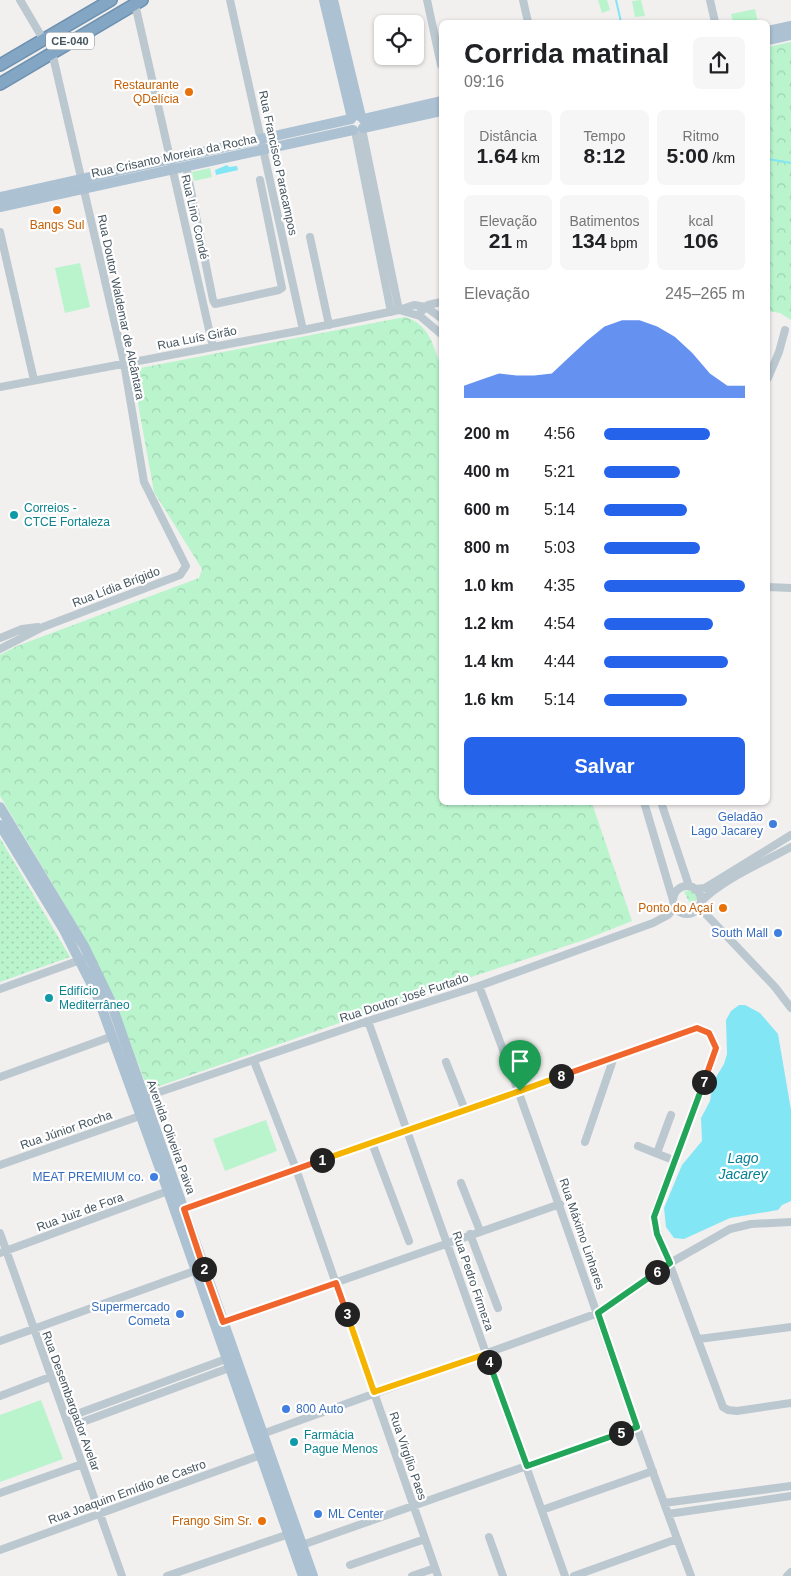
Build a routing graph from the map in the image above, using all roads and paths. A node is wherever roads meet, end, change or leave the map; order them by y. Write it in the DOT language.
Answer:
graph roads {
  1 [pos="20,0"];
  2 [pos="111,0"];
  3 [pos="230,0"];
  4 [pos="324,0"];
  5 [pos="333,0"];
  6 [pos="427,0"];
  7 [pos="522,0"];
  8 [pos="710,0"];
  9 [pos="139,2"];
  10 [pos="331,12"];
  11 [pos="527,20"];
  12 [pos="715,20"];
  13 [pos="791,26"];
  14 [pos="770,31"];
  15 [pos="791,35"];
  16 [pos="43,39"];
  17 [pos="770,40"];
  18 [pos="52,52"];
  19 [pos="439,56"];
  20 [pos="0,65"];
  21 [pos="0,84"];
  22 [pos="439,102"];
  23 [pos="439,111"];
  24 [pos="357,124"];
  25 [pos="260,138"];
  26 [pos="262,150"];
  27 [pos="172,164"];
  28 [pos="186,166"];
  29 [pos="260,180"];
  30 [pos="82,184"];
  31 [pos="0,197"];
  32 [pos="0,207"];
  33 [pos="0,232"];
  34 [pos="310,237"];
  35 [pos="439,303"];
  36 [pos="426,306"];
  37 [pos="395,311"];
  38 [pos="418,315"];
  39 [pos="439,316"];
  40 [pos="328,325"];
  41 [pos="303,330"];
  42 [pos="785,330"];
  43 [pos="439,332"];
  44 [pos="213,347"];
  45 [pos="124,363"];
  46 [pos="770,373"];
  47 [pos="34,380"];
  48 [pos="0,387"];
  49 [pos="185,560"];
  50 [pos="770,587"];
  51 [pos="791,588"];
  52 [pos="43,627"];
  53 [pos="0,638"];
  54 [pos="0,649"];
  55 [pos="645,805"];
  56 [pos="662,805"];
  57 [pos="0,807"];
  58 [pos="0,825"];
  59 [pos="791,835"];
  60 [pos="781,841"];
  61 [pos="788,848"];
  62 [pos="693,888"];
  63 [pos="674,903"];
  64 [pos="701,904"];
  65 [pos="84,958"];
  66 [pos="479,986"];
  67 [pos="0,989"];
  68 [pos="791,1008"];
  69 [pos="368,1021"];
  70 [pos="113,1036"];
  71 [pos="614,1057"];
  72 [pos="254,1061"];
  73 [pos="446,1062"];
  74 [pos="0,1077"];
  75 [pos="520,1091"];
  76 [pos="139,1099"];
  77 [pos="464,1110"];
  78 [pos="671,1115"];
  79 [pos="140,1116"];
  80 [pos="408,1130"];
  81 [pos="585,1142"];
  82 [pos="372,1143"];
  83 [pos="638,1146"];
  84 [pos="657,1153"];
  85 [pos="673,1160"];
  86 [pos="0,1165"];
  87 [pos="296,1169"];
  88 [pos="461,1184"];
  89 [pos="168,1191"];
  90 [pos="560,1204"];
  91 [pos="184,1209"];
  92 [pos="791,1222"];
  93 [pos="480,1231"];
  94 [pos="0,1234"];
  95 [pos="470,1234"];
  96 [pos="409,1241"];
  97 [pos="448,1243"];
  98 [pos="3,1252"];
  99 [pos="670,1263"];
  100 [pos="199,1269"];
  101 [pos="336,1283"];
  102 [pos="498,1308"];
  103 [pos="598,1313"];
  104 [pos="223,1322"];
  105 [pos="791,1327"];
  106 [pos="33,1329"];
  107 [pos="699,1339"];
  108 [pos="0,1341"];
  109 [pos="486,1354"];
  110 [pos="228,1364"];
  111 [pos="50,1377"];
  112 [pos="374,1392"];
  113 [pos="0,1396"];
  114 [pos="791,1403"];
  115 [pos="66,1418"];
  116 [pos="69,1427"];
  117 [pos="637,1427"];
  118 [pos="262,1434"];
  119 [pos="261,1455"];
  120 [pos="82,1464"];
  121 [pos="527,1466"];
  122 [pos="653,1471"];
  123 [pos="791,1486"];
  124 [pos="773,1488"];
  125 [pos="0,1493"];
  126 [pos="791,1496"];
  127 [pos="774,1499"];
  128 [pos="664,1503"];
  129 [pos="414,1506"];
  130 [pos="542,1510"];
  131 [pos="100,1514"];
  132 [pos="668,1514"];
  133 [pos="289,1534"];
  134 [pos="489,1537"];
  135 [pos="425,1539"];
  136 [pos="677,1539"];
  137 [pos="302,1546"];
  138 [pos="0,1550"];
  139 [pos="350,1565"];
  140 [pos="435,1568"];
  141 [pos="791,1572"];
  142 [pos="122,1576"];
  143 [pos="167,1576"];
  144 [pos="303,1576"];
  145 [pos="313,1576"];
  146 [pos="412,1576"];
  147 [pos="438,1576"];
  148 [pos="503,1576"];
  149 [pos="565,1576"];
  150 [pos="574,1576"];
  151 [pos="691,1576"];
  152 [pos="787,1576"];
  1 -- 16 [label="street"];
  2 -- 16 [label="highway, CE-040"];
  3 -- 25 [label="street, Rua Francisco Paracampos"];
  4 -- 10 [label="main road"];
  5 -- 10 [label="main road"];
  6 -- 19 [label="street"];
  7 -- 11 [label="street"];
  8 -- 12 [label="street"];
  9 -- 18 [label="highway, CE-040"];
  9 -- 27 [label="street, Rua Lino Condé"];
  10 -- 24 [label="main road"];
  13 -- 14 [label="main road"];
  15 -- 17 [label="main road"];
  16 -- 20 [label="highway, CE-040"];
  18 -- 21 [label="highway, CE-040"];
  18 -- 30 [label="street, Rua Doutor Waldemar de Alcântara"];
  22 -- 24 [label="main road, Rua Crisanto Moreira da Rocha"];
  23 -- 24 [label="main road, Rua Crisanto Moreira da Rocha"];
  24 -- 25 [label="main road, Rua Crisanto Moreira da Rocha"];
  24 -- 26 [label="main road, Rua Crisanto Moreira da Rocha"];
  24 -- 37 [label="street"];
  25 -- 26 [label="street, Rua Francisco Paracampos"];
  25 -- 27 [label="main road, Rua Crisanto Moreira da Rocha"];
  26 -- 28 [label="main road, Rua Crisanto Moreira da Rocha"];
  26 -- 41 [label="street, Rua Francisco Paracampos"];
  27 -- 28 [label="main road, Rua Crisanto Moreira da Rocha"];
  27 -- 30 [label="main road, Rua Crisanto Moreira da Rocha"];
  27 -- 44 [label="street, Rua Lino Condé"];
  28 -- 29 [label="street"];
  30 -- 31 [label="main road, Rua Crisanto Moreira da Rocha"];
  30 -- 32 [label="main road, Rua Crisanto Moreira da Rocha"];
  30 -- 45 [label="street, Rua Doutor Waldemar de Alcântara"];
  33 -- 47 [label="street"];
  34 -- 40 [label="street"];
  35 -- 36 [label="street"];
  36 -- 37 [label="street, Rua Luís Girão"];
  36 -- 38 [label="street"];
  36 -- 39 [label="street"];
  37 -- 38 [label="street"];
  37 -- 40 [label="street, Rua Luís Girão"];
  38 -- 43 [label="street"];
  40 -- 41 [label="street, Rua Luís Girão"];
  41 -- 44 [label="street, Rua Luís Girão"];
  42 -- 46 [label="street"];
  44 -- 45 [label="street, Rua Luís Girão"];
  45 -- 47 [label="street, Rua Luís Girão"];
  45 -- 49 [label="street, Rua Doutor Waldemar de Alcântara"];
  47 -- 48 [label="street, Rua Luís Girão"];
  49 -- 52 [label="street, Rua Lídia Brígido"];
  50 -- 51 [label="street"];
  52 -- 53 [label="street, Rua Lídia Brígido"];
  52 -- 54 [label="street, Rua Lídia Brígido"];
  55 -- 63 [label="street"];
  56 -- 62 [label="street"];
  57 -- 65 [label="main road, Avenida Oliveira Paiva"];
  58 -- 65 [label="main road, Avenida Oliveira Paiva"];
  59 -- 60 [label="street"];
  60 -- 61 [label="street"];
  60 -- 62 [label="street"];
  61 -- 64 [label="street"];
  62 -- 63 [label="street"];
  62 -- 64 [label="street"];
  63 -- 64 [label="street"];
  63 -- 66 [label="street, Rua Doutor José Furtado"];
  64 -- 68 [label="street"];
  65 -- 67 [label="street"];
  65 -- 70 [label="main road, Avenida Oliveira Paiva"];
  65 -- 76 [label="main road, Avenida Oliveira Paiva"];
  66 -- 69 [label="street, Rua Doutor José Furtado"];
  66 -- 75 [label="street, Rua Máximo Linhares"];
  69 -- 72 [label="street, Rua Doutor José Furtado"];
  69 -- 80 [label="street, Rua Pedro Firmeza"];
  70 -- 74 [label="street"];
  70 -- 76 [label="main road, Avenida Oliveira Paiva"];
  71 -- 75 [label="street"];
  71 -- 81 [label="street"];
  71 -- 85 [label="street"];
  72 -- 76 [label="street, Rua Doutor José Furtado"];
  72 -- 87 [label="street, Rua Virgílio Paes"];
  73 -- 77 [label="street"];
  75 -- 77 [label="street"];
  75 -- 90 [label="street, Rua Máximo Linhares"];
  76 -- 79 [label="main road, Avenida Oliveira Paiva"];
  76 -- 91 [label="main road, Avenida Oliveira Paiva"];
  77 -- 80 [label="street"];
  78 -- 84 [label="street"];
  79 -- 86 [label="street, Rua Júnior Rocha"];
  79 -- 89 [label="main road, Avenida Oliveira Paiva"];
  80 -- 82 [label="street"];
  80 -- 97 [label="street, Rua Pedro Firmeza"];
  82 -- 87 [label="street"];
  82 -- 96 [label="street"];
  83 -- 84 [label="street"];
  84 -- 85 [label="street"];
  85 -- 99 [label="street"];
  87 -- 91 [label="street"];
  87 -- 101 [label="street, Rua Virgílio Paes"];
  88 -- 93 [label="street"];
  89 -- 98 [label="street, Rua Juiz de Fora"];
  89 -- 100 [label="main road, Avenida Oliveira Paiva"];
  90 -- 93 [label="street"];
  90 -- 103 [label="street, Rua Máximo Linhares"];
  91 -- 100 [label="main road, Avenida Oliveira Paiva"];
  92 -- 99 [label="street"];
  93 -- 95 [label="street"];
  94 -- 98 [label="street, Rua Desembargador Avelar"];
  95 -- 97 [label="street"];
  95 -- 102 [label="street"];
  97 -- 101 [label="street"];
  97 -- 109 [label="street, Rua Pedro Firmeza"];
  98 -- 106 [label="street, Rua Desembargador Avelar"];
  99 -- 103 [label="street"];
  99 -- 107 [label="street"];
  100 -- 104 [label="main road, Avenida Oliveira Paiva"];
  100 -- 106 [label="street"];
  100 -- 110 [label="main road, Avenida Oliveira Paiva"];
  101 -- 104 [label="street"];
  101 -- 112 [label="street, Rua Virgílio Paes"];
  103 -- 109 [label="street"];
  103 -- 117 [label="street, Rua Máximo Linhares"];
  104 -- 118 [label="main road, Avenida Oliveira Paiva"];
  105 -- 107 [label="street"];
  106 -- 108 [label="street"];
  106 -- 111 [label="street, Rua Desembargador Avelar"];
  107 -- 114 [label="street"];
  109 -- 112 [label="street"];
  109 -- 121 [label="street, Rua Pedro Firmeza"];
  110 -- 115 [label="street"];
  110 -- 116 [label="street"];
  110 -- 119 [label="main road, Avenida Oliveira Paiva"];
  111 -- 113 [label="street"];
  111 -- 115 [label="street, Rua Desembargador Avelar"];
  112 -- 118 [label="street"];
  112 -- 129 [label="street, Rua Virgílio Paes"];
  115 -- 116 [label="street, Rua Desembargador Avelar"];
  116 -- 120 [label="street, Rua Desembargador Avelar"];
  117 -- 121 [label="street"];
  117 -- 122 [label="street, Rua Máximo Linhares"];
  118 -- 137 [label="main road, Avenida Oliveira Paiva"];
  119 -- 131 [label="street, Rua Joaquim Emídio de Castro"];
  119 -- 133 [label="main road, Avenida Oliveira Paiva"];
  120 -- 125 [label="street"];
  120 -- 131 [label="street, Rua Desembargador Avelar"];
  121 -- 129 [label="street"];
  121 -- 130 [label="street, Rua Pedro Firmeza"];
  122 -- 128 [label="street, Rua Máximo Linhares"];
  122 -- 130 [label="street"];
  123 -- 124 [label="street"];
  124 -- 127 [label="street"];
  124 -- 128 [label="street"];
  126 -- 127 [label="street"];
  127 -- 132 [label="street"];
  128 -- 132 [label="street, Rua Máximo Linhares"];
  129 -- 135 [label="street, Rua Virgílio Paes"];
  129 -- 137 [label="street"];
  130 -- 149 [label="street, Rua Pedro Firmeza"];
  131 -- 138 [label="street, Rua Joaquim Emídio de Castro"];
  131 -- 142 [label="street, Rua Desembargador Avelar"];
  132 -- 136 [label="street, Rua Máximo Linhares"];
  133 -- 143 [label="street"];
  133 -- 144 [label="main road, Avenida Oliveira Paiva"];
  134 -- 148 [label="street"];
  135 -- 139 [label="street"];
  135 -- 140 [label="street, Rua Virgílio Paes"];
  136 -- 150 [label="street"];
  136 -- 151 [label="street, Rua Máximo Linhares"];
  137 -- 145 [label="main road, Avenida Oliveira Paiva"];
  140 -- 146 [label="street"];
  140 -- 147 [label="street, Rua Virgílio Paes"];
  141 -- 152 [label="street"];
}
